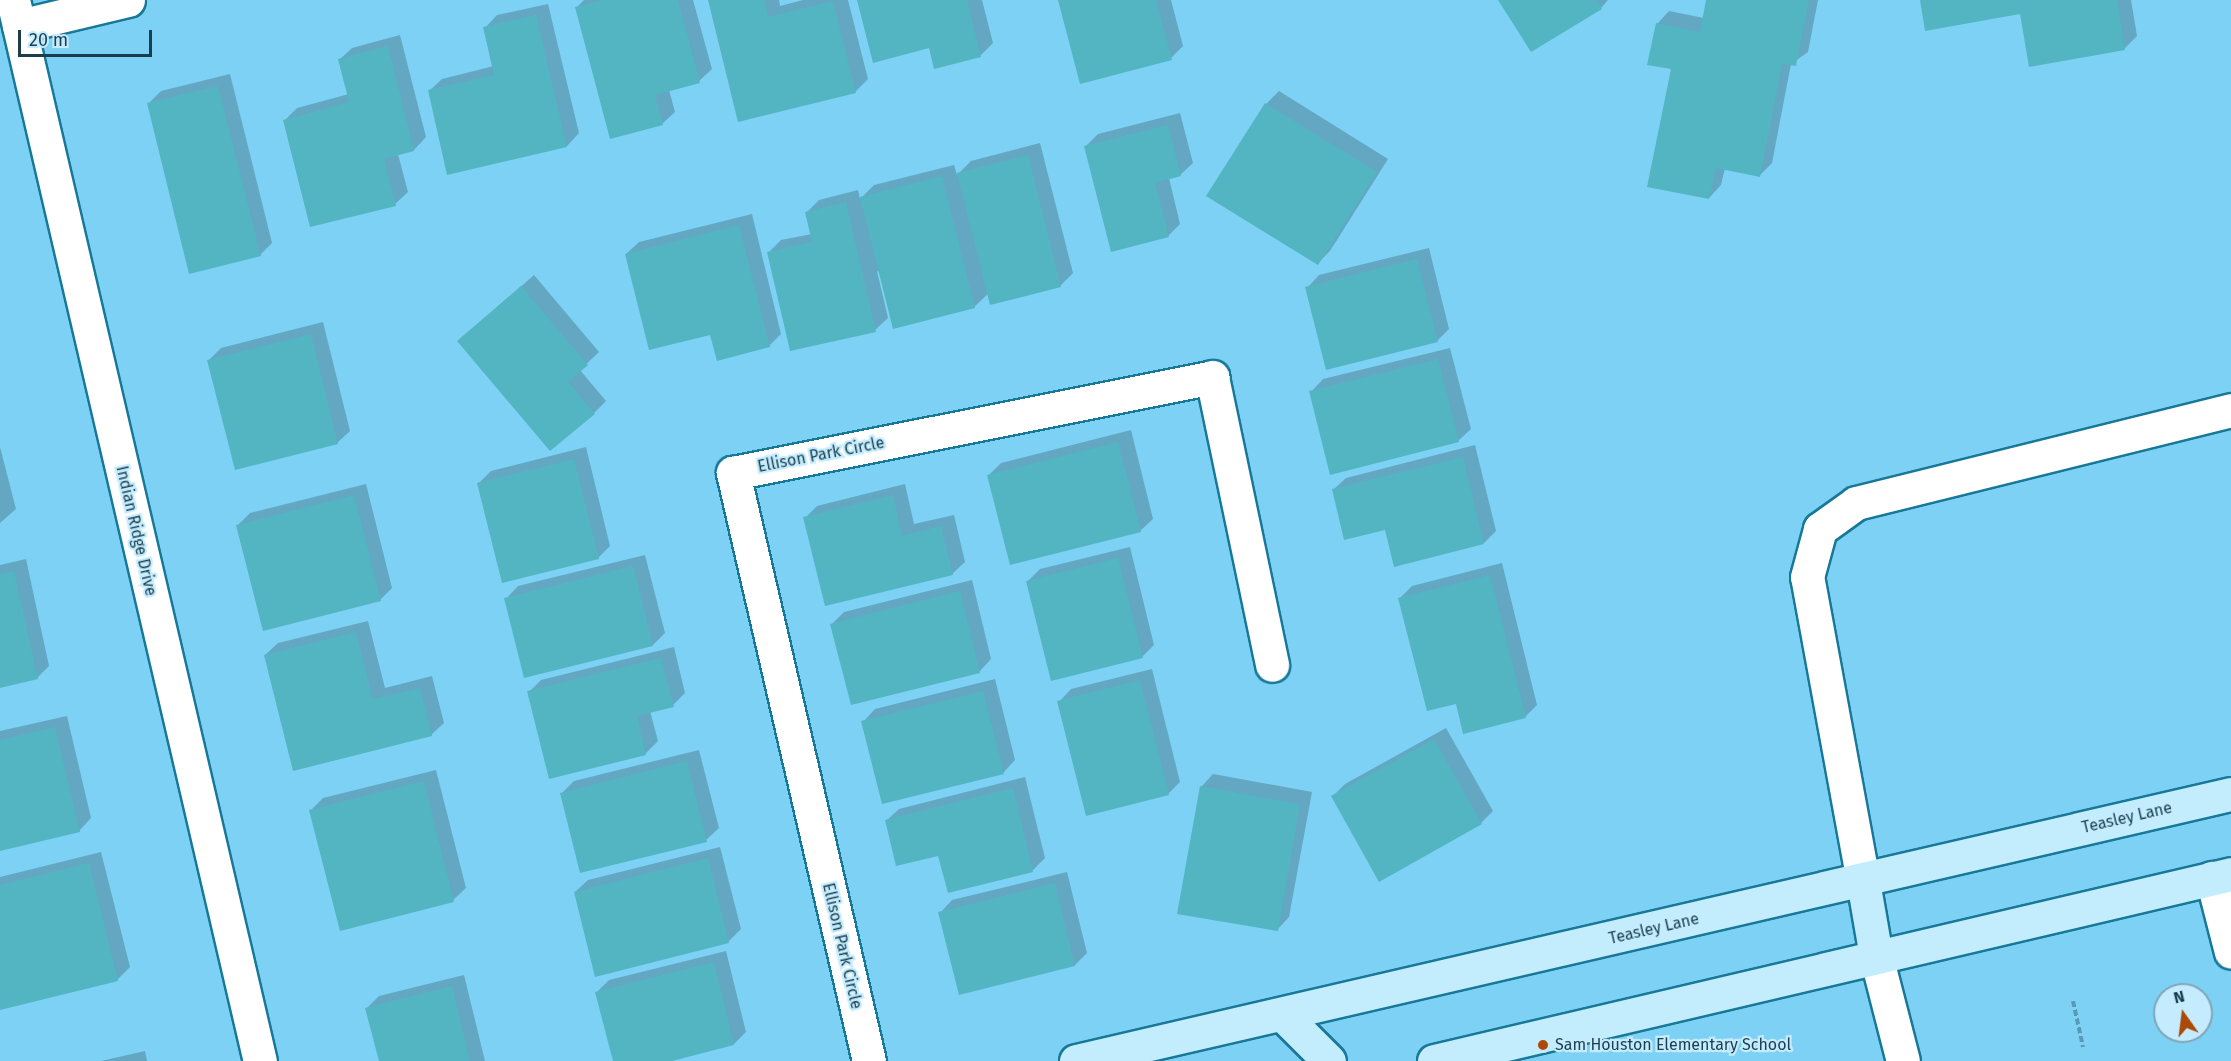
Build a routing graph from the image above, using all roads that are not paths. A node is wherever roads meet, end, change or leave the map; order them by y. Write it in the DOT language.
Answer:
graph roads {
  1 [pos="128,0"];
  2 [pos="16,13"];
  3 [pos="2231,410"];
  4 [pos="1272,665"];
  5 [pos="2231,794"];
  6 [pos="2222,876"];
  7 [pos="1863,881"];
  8 [pos="2231,952"];
  9 [pos="1876,956"];
  10 [pos="1283,1015"];
  11 [pos="260,1061"];
  12 [pos="869,1061"];
  13 [pos="1076,1061"];
  14 [pos="1329,1061"];
  15 [pos="1434,1061"];
  16 [pos="1903,1061"];
  1 -- 2 [label="street"];
  2 -- 11 [label="street, Indian Ridge Drive"];
  3 -- 7 [label="street"];
  4 -- 12 [label="street, Ellison Park Circle"];
  5 -- 7 [label="main road, Teasley Lane"];
  6 -- 8 [label="street"];
  6 -- 9 [label="main road"];
  7 -- 9 [label="main road"];
  7 -- 10 [label="main road, Teasley Lane"];
  9 -- 15 [label="main road"];
  9 -- 16 [label="street"];
  10 -- 13 [label="main road, Teasley Lane"];
  10 -- 14 [label="main road"];
}
